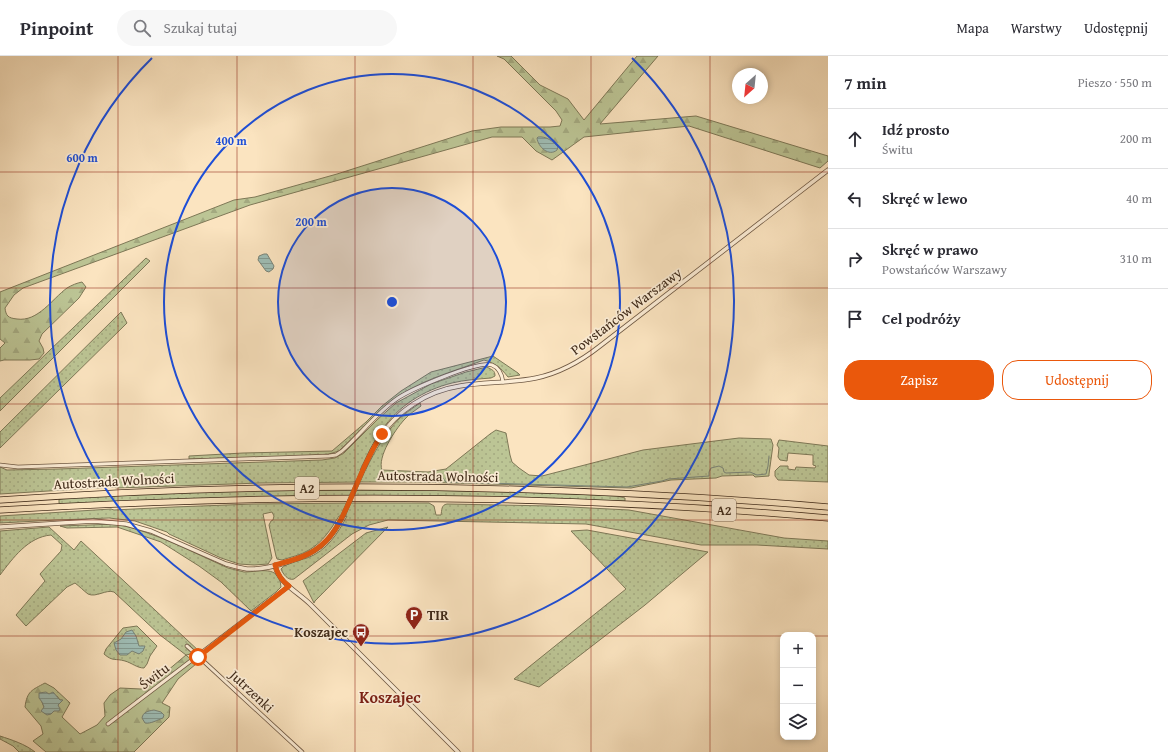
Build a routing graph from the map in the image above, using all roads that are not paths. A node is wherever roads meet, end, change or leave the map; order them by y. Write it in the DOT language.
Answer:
graph roads {
  1 [pos="828,170"];
  2 [pos="503,382"];
  3 [pos="0,465"];
  4 [pos="0,500"];
  5 [pos="828,507"];
  6 [pos="0,510"];
  7 [pos="828,518"];
  8 [pos="0,527"];
  9 [pos="275,565"];
  10 [pos="289,586"];
  11 [pos="187,646"];
  12 [pos="198,657"];
  13 [pos="108,724"];
  14 [pos="302,752"];
  15 [pos="458,752"];
  1 -- 2 [label="street, Powstańców Warszawy"];
  2 -- 3 [label="street"];
  2 -- 9 [label="street, Powstańców Warszawy, bridge"];
  4 -- 5 [label="highway, Autostrada Wolności / A2"];
  6 -- 7 [label="highway, Autostrada Wolności / A2"];
  8 -- 9 [label="street, Powstańców Warszawy"];
  9 -- 10 [label="street"];
  10 -- 12 [label="street, Świtu"];
  10 -- 15 [label="street"];
  11 -- 12 [label="street, Jutrzenki"];
  12 -- 13 [label="street, Świtu"];
  12 -- 14 [label="street, Jutrzenki"];
}
